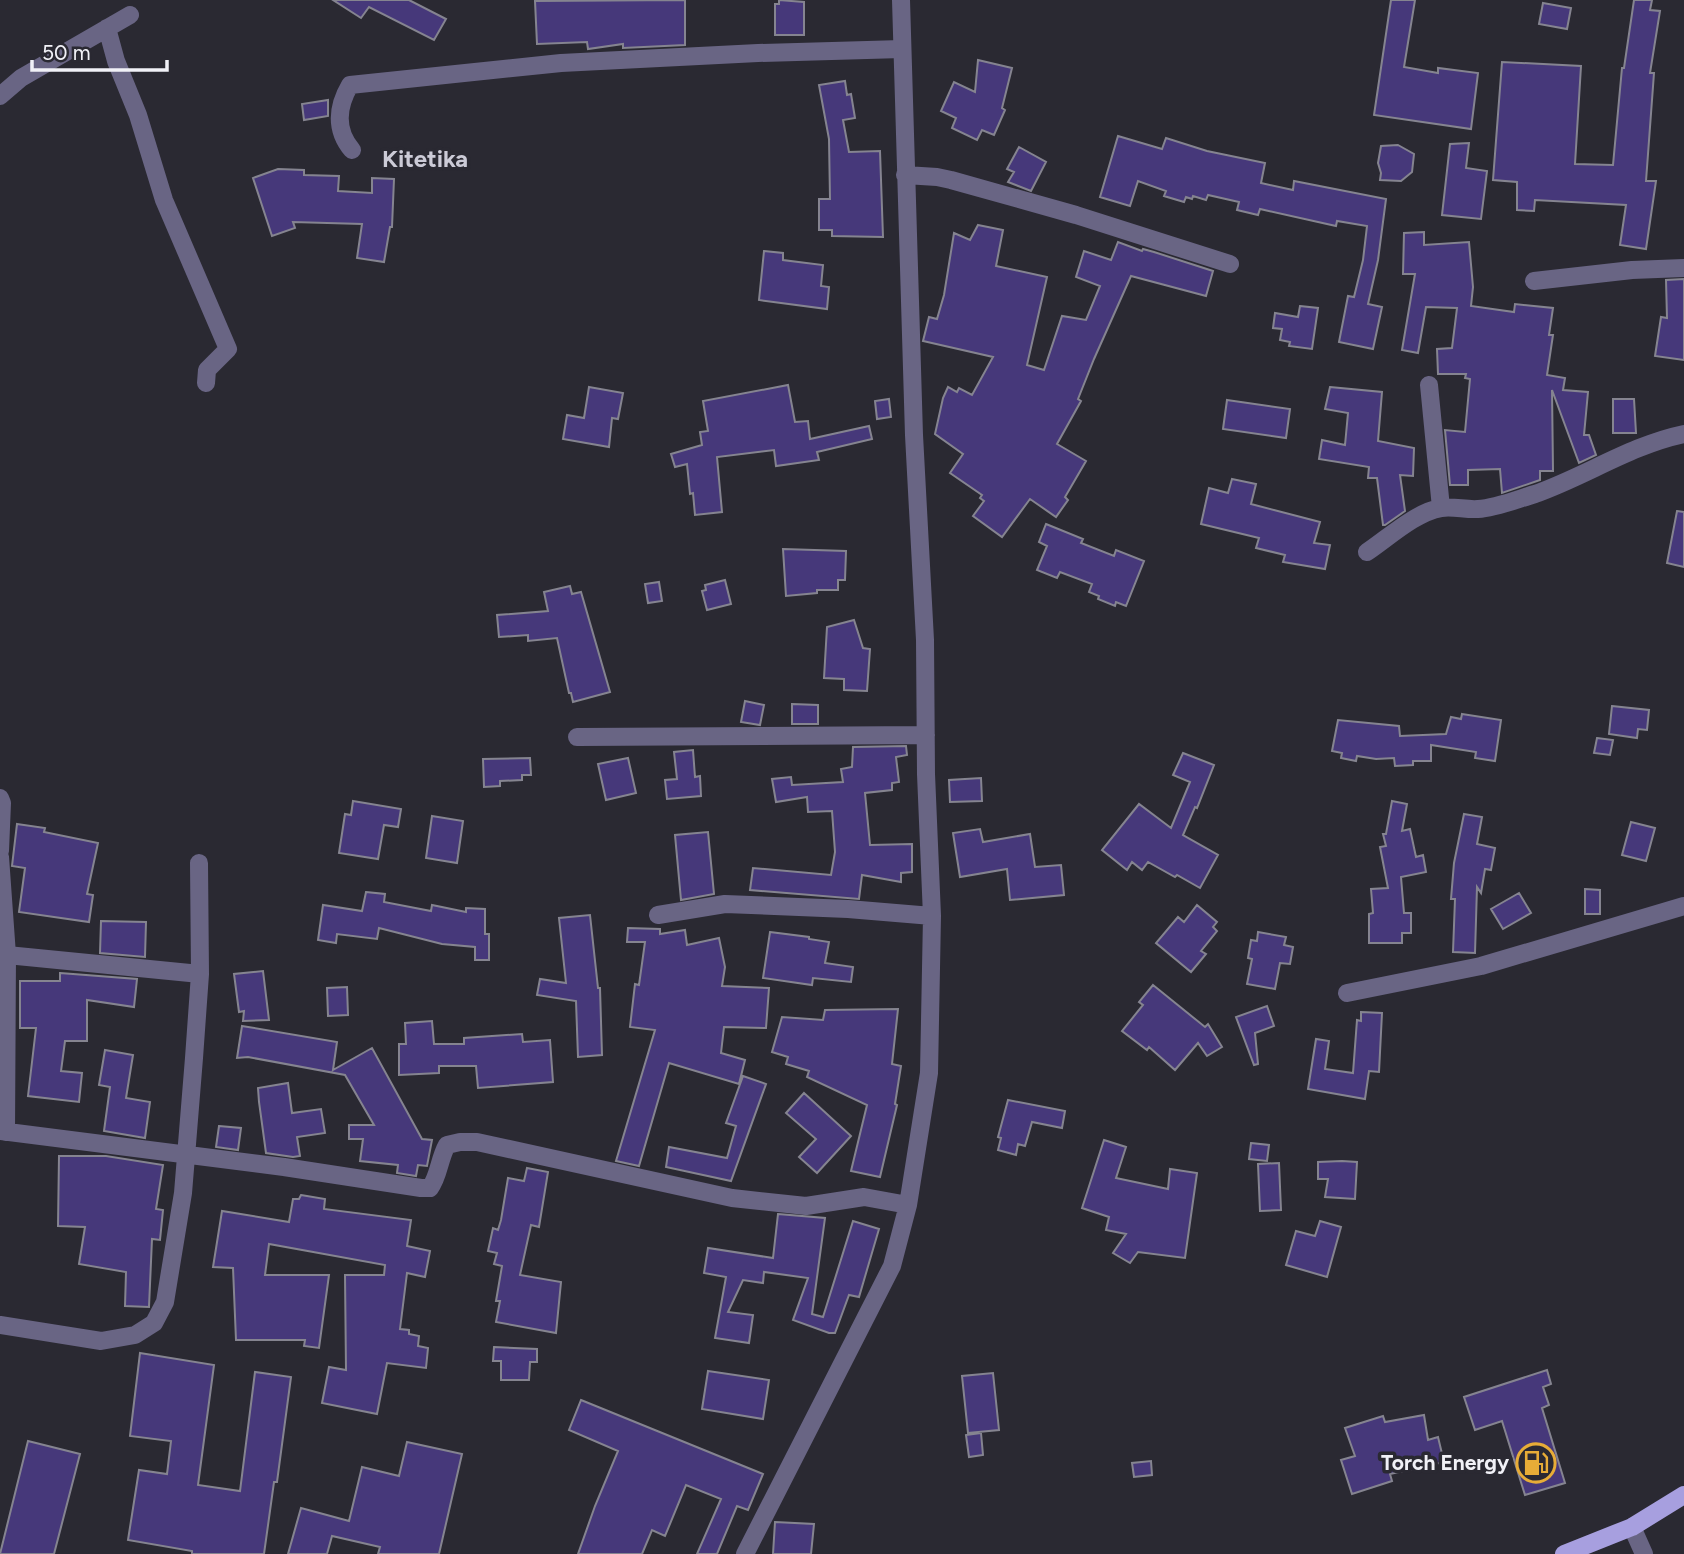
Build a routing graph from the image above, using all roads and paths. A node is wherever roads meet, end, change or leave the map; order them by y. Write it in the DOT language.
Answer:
graph roads {
  1 [pos="901,0"];
  2 [pos="130,15"];
  3 [pos="107,28"];
  4 [pos="902,49"];
  5 [pos="0,96"];
  6 [pos="352,150"];
  7 [pos="905,175"];
  8 [pos="1230,264"];
  9 [pos="1684,268"];
  10 [pos="1534,281"];
  11 [pos="206,383"];
  12 [pos="1429,385"];
  13 [pos="1684,434"];
  14 [pos="1441,508"];
  15 [pos="1367,552"];
  16 [pos="926,735"];
  17 [pos="577,737"];
  18 [pos="0,798"];
  19 [pos="0,851"];
  20 [pos="0,857"];
  21 [pos="199,863"];
  22 [pos="1684,906"];
  23 [pos="658,915"];
  24 [pos="932,916"];
  25 [pos="7,954"];
  26 [pos="200,974"];
  27 [pos="1347,993"];
  28 [pos="3,1131"];
  29 [pos="187,1155"];
  30 [pos="908,1205"];
  31 [pos="0,1325"];
  32 [pos="1684,1495"];
  33 [pos="1632,1527"];
  34 [pos="745,1554"];
  35 [pos="1564,1554"];
  36 [pos="1644,1554"];
  1 -- 4 [label="street"];
  2 -- 3 [label="street"];
  3 -- 5 [label="street"];
  3 -- 11 [label="street"];
  4 -- 6 [label="street"];
  4 -- 7 [label="street"];
  7 -- 8 [label="street"];
  7 -- 16 [label="street"];
  9 -- 10 [label="street"];
  12 -- 14 [label="street"];
  13 -- 14 [label="street"];
  14 -- 15 [label="street"];
  16 -- 17 [label="street"];
  16 -- 24 [label="street"];
  18 -- 19 [label="street"];
  20 -- 25 [label="street"];
  21 -- 26 [label="street"];
  22 -- 27 [label="street"];
  23 -- 24 [label="street"];
  24 -- 30 [label="street"];
  25 -- 26 [label="street"];
  25 -- 28 [label="street"];
  26 -- 29 [label="street"];
  28 -- 29 [label="street"];
  29 -- 30 [label="street"];
  29 -- 31 [label="street"];
  30 -- 34 [label="street"];
  32 -- 33 [label="main road"];
  33 -- 35 [label="main road"];
  33 -- 36 [label="street"];
}
